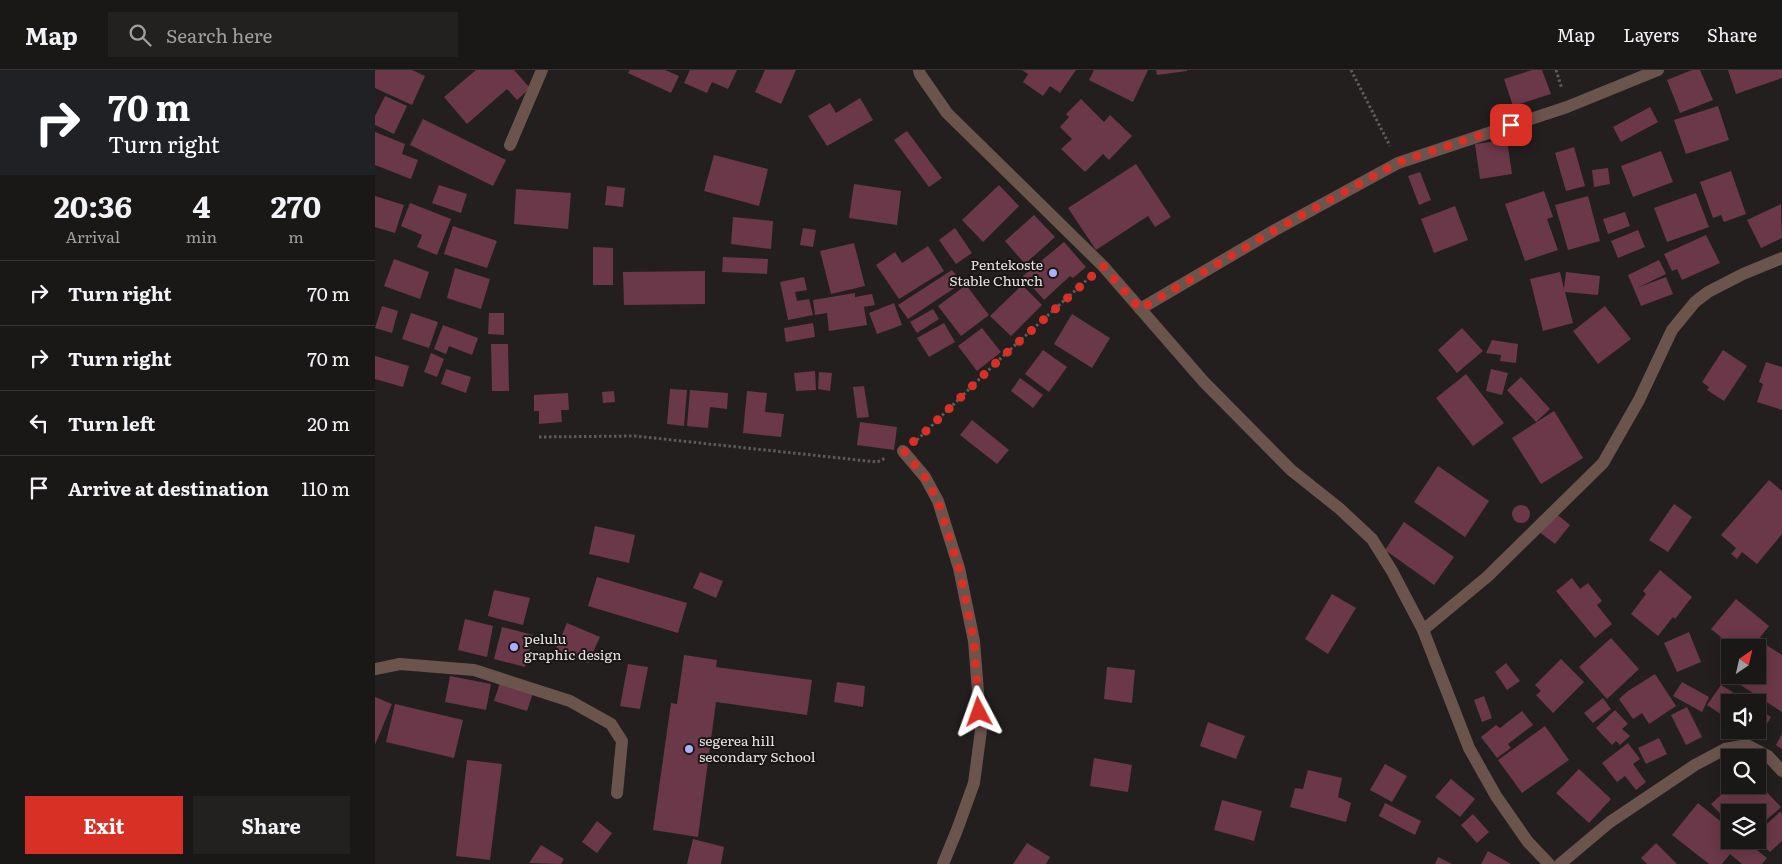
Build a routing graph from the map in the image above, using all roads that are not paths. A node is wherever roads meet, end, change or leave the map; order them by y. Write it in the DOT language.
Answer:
graph roads {
  1 [pos="542,70"];
  2 [pos="919,70"];
  3 [pos="1658,70"];
  4 [pos="510,145"];
  5 [pos="1782,258"];
  6 [pos="1140,309"];
  7 [pos="903,450"];
  8 [pos="1423,630"];
  9 [pos="375,669"];
  10 [pos="1782,771"];
  11 [pos="617,793"];
  12 [pos="943,864"];
  13 [pos="1549,864"];
  14 [pos="1560,864"];
  1 -- 4 [label="street"];
  2 -- 6 [label="street"];
  3 -- 6 [label="street"];
  5 -- 8 [label="street"];
  6 -- 8 [label="street"];
  7 -- 12 [label="street"];
  8 -- 13 [label="street"];
  9 -- 11 [label="street"];
  10 -- 14 [label="street"];
}
